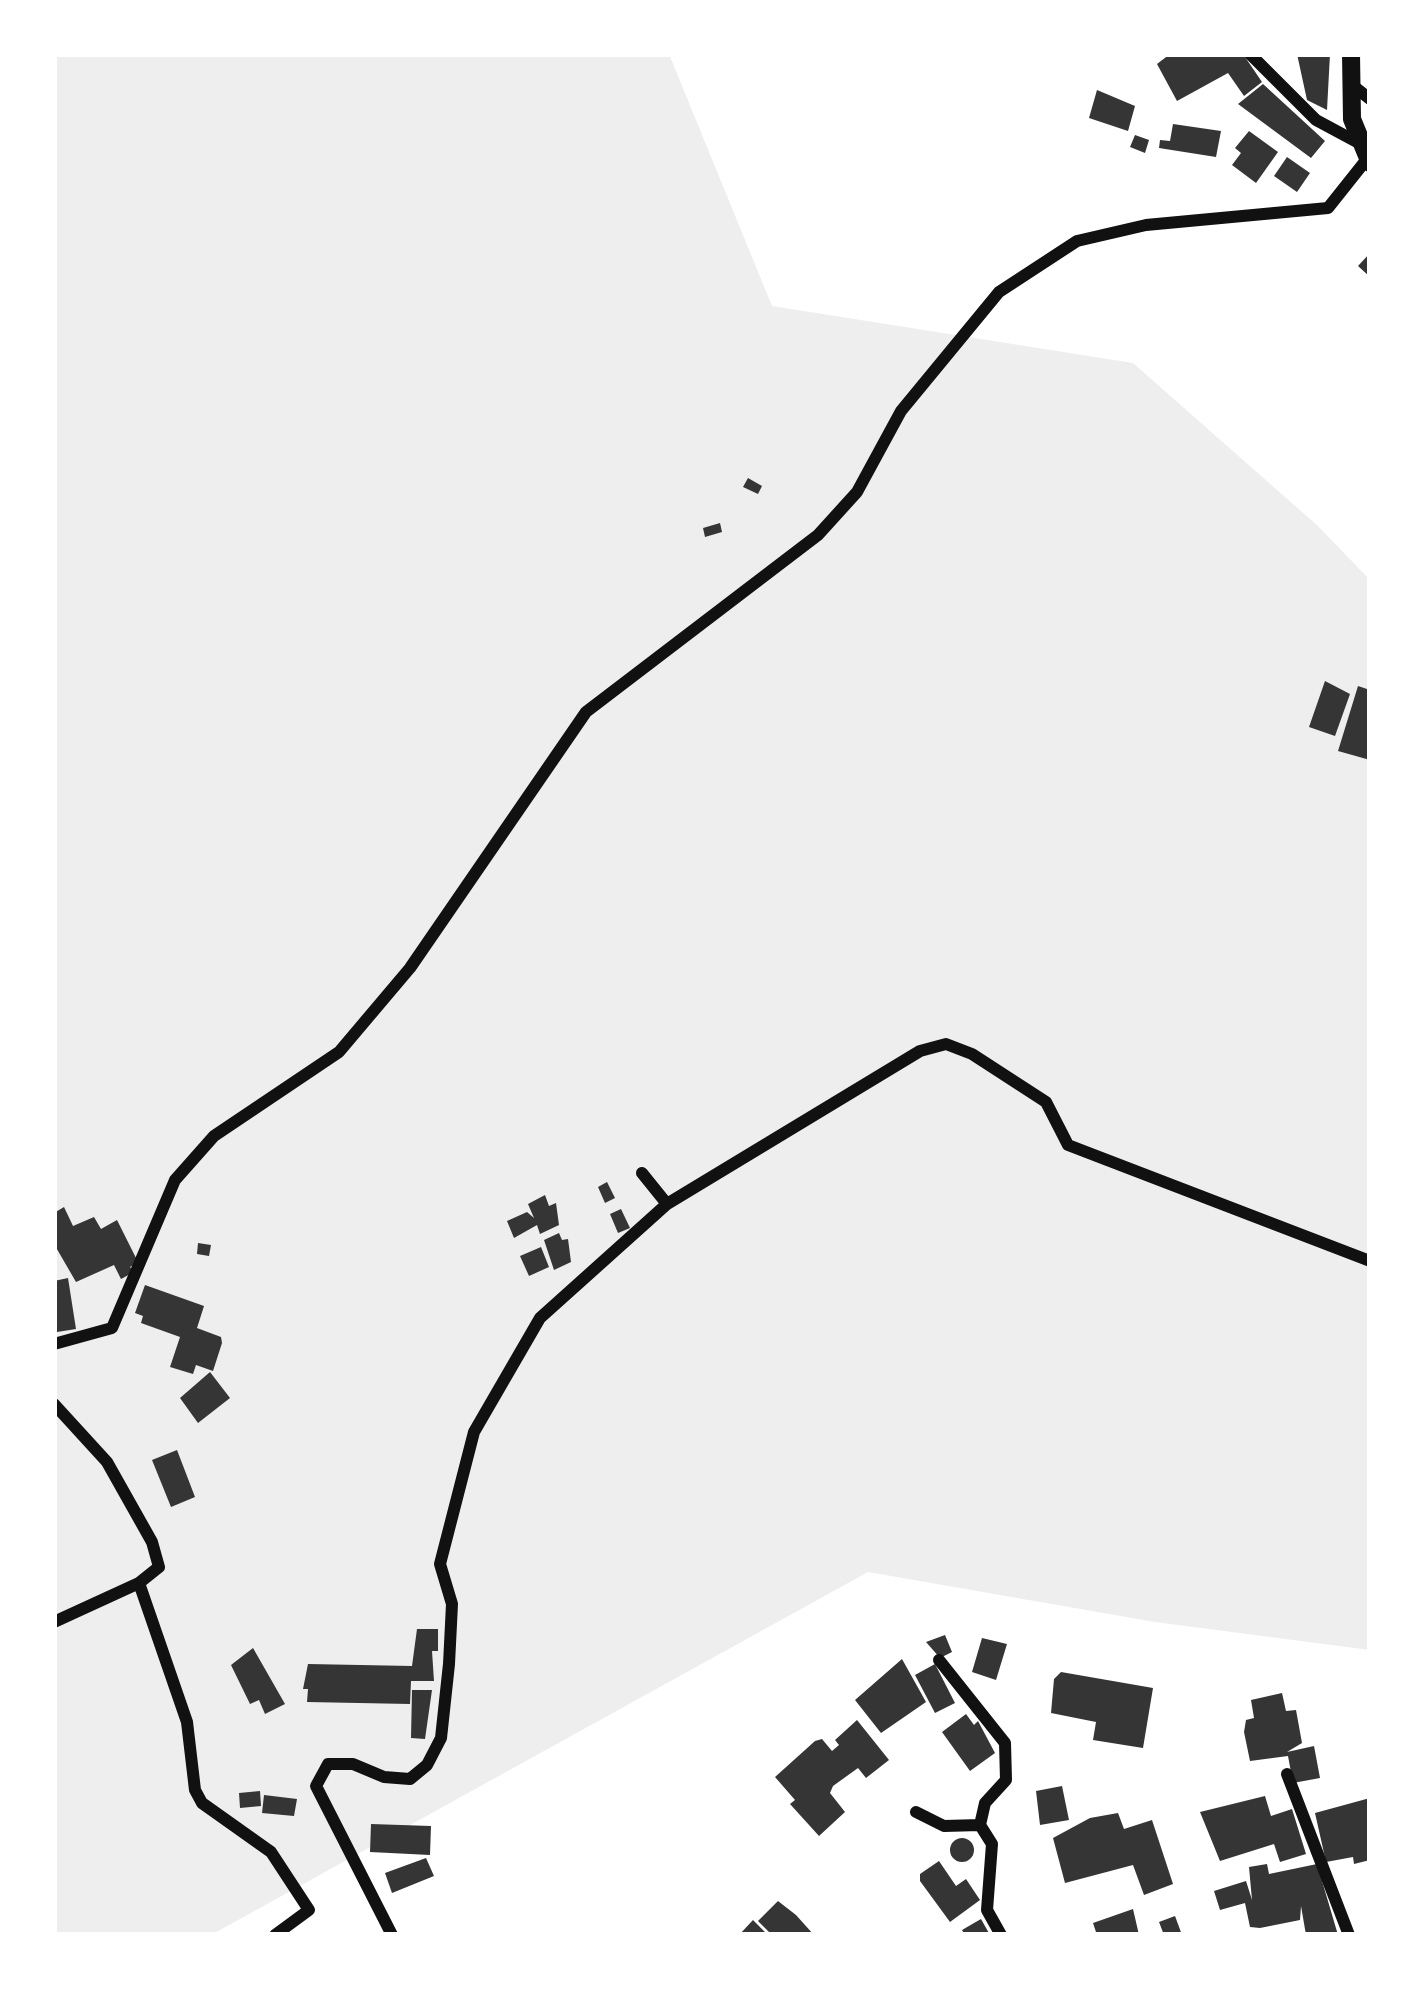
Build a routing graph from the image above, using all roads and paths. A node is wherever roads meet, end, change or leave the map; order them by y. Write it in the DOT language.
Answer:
graph roads {
  1 [pos="1250,54"];
  2 [pos="1351,54"];
  3 [pos="1351,85"];
  4 [pos="1370,99"];
  5 [pos="1365,155"];
  6 [pos="642,1173"];
  7 [pos="667,1204"];
  8 [pos="1370,1261"];
  9 [pos="54,1344"];
  10 [pos="54,1404"];
  11 [pos="140,1583"];
  12 [pos="54,1622"];
  13 [pos="939,1660"];
  14 [pos="1287,1774"];
  15 [pos="916,1813"];
  16 [pos="980,1825"];
  17 [pos="275,1935"];
  18 [pos="392,1935"];
  19 [pos="1000,1935"];
  20 [pos="1349,1935"];
  1 -- 5 [label="street"];
  2 -- 3 [label="main road"];
  3 -- 4 [label="street"];
  3 -- 5 [label="main road"];
  5 -- 9 [label="street"];
  6 -- 7 [label="street"];
  7 -- 8 [label="street"];
  7 -- 18 [label="street"];
  10 -- 11 [label="street"];
  11 -- 12 [label="street"];
  11 -- 17 [label="street"];
  13 -- 16 [label="street"];
  14 -- 20 [label="street"];
  15 -- 16 [label="street"];
  16 -- 19 [label="street"];
}
